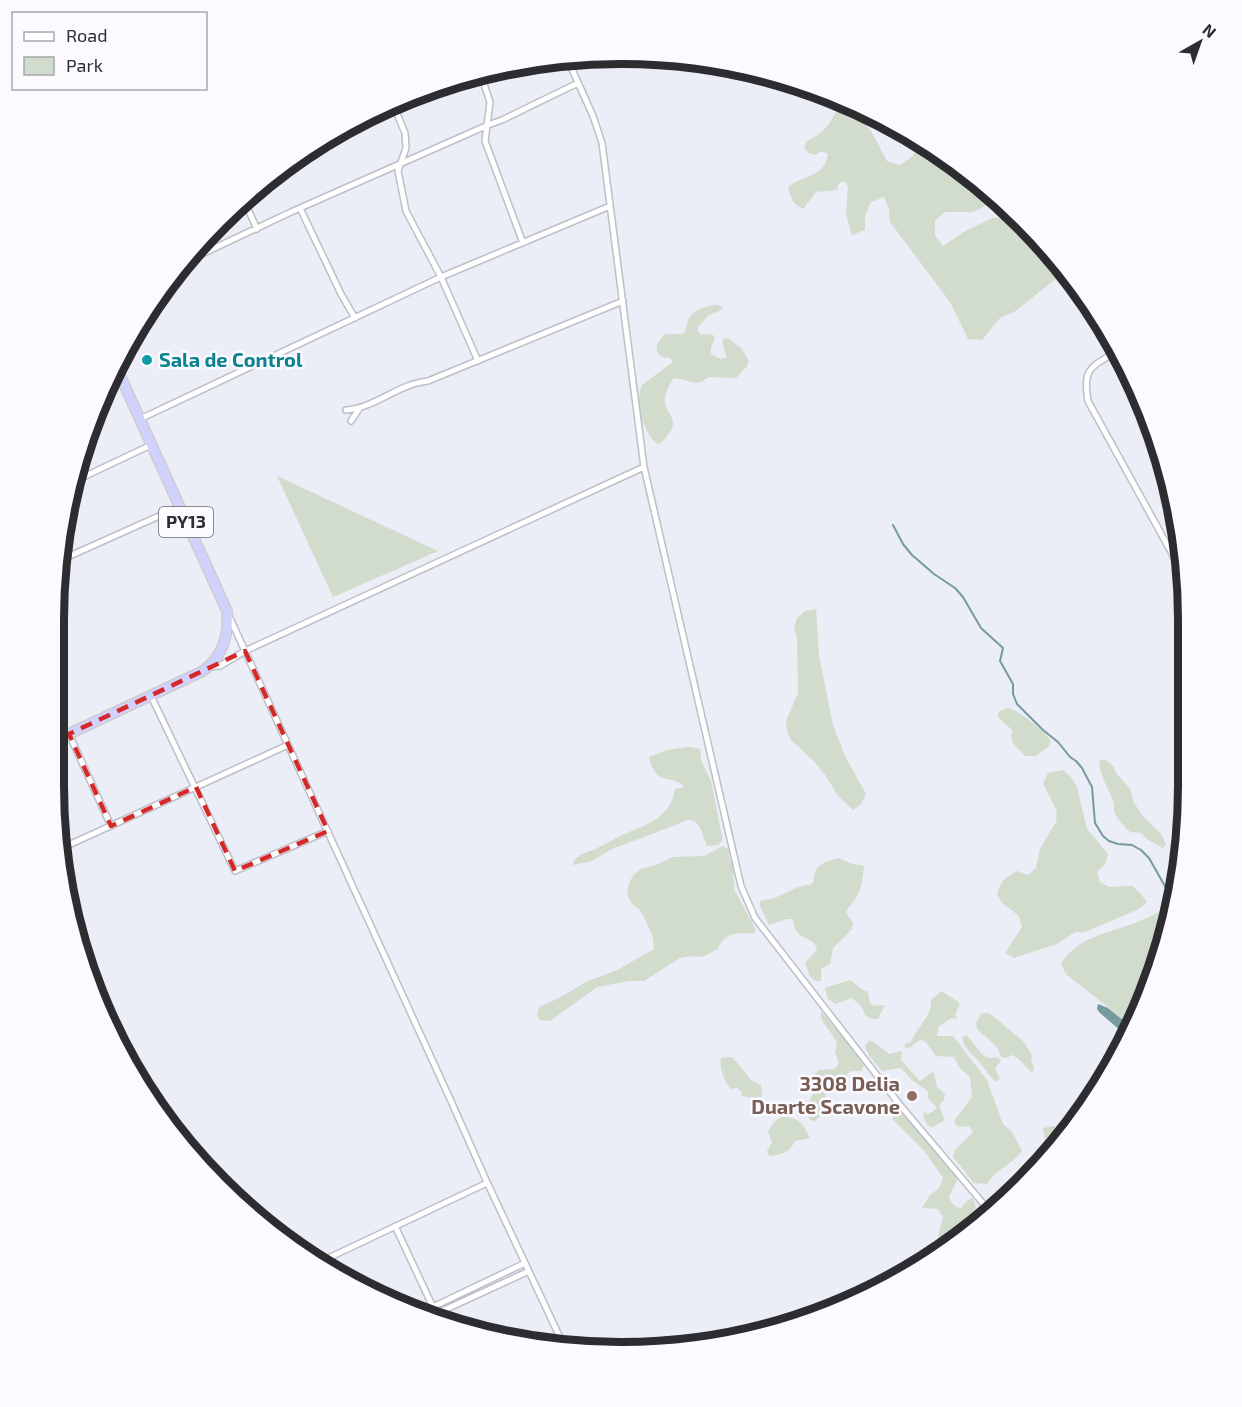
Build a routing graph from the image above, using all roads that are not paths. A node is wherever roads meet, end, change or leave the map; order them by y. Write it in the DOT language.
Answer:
graph roads {
  1 [pos="571,67"];
  2 [pos="483,82"];
  3 [pos="578,82"];
  4 [pos="396,112"];
  5 [pos="488,125"];
  6 [pos="402,163"];
  7 [pos="610,206"];
  8 [pos="300,208"];
  9 [pos="248,209"];
  10 [pos="257,229"];
  11 [pos="523,243"];
  12 [pos="203,254"];
  13 [pos="441,277"];
  14 [pos="623,301"];
  15 [pos="355,318"];
  16 [pos="1110,356"];
  17 [pos="478,361"];
  18 [pos="121,377"];
  19 [pos="123,382"];
  20 [pos="118,384"];
  21 [pos="359,409"];
  22 [pos="346,410"];
  23 [pos="140,420"];
  24 [pos="351,421"];
  25 [pos="152,445"];
  26 [pos="644,467"];
  27 [pos="83,477"];
  28 [pos="180,507"];
  29 [pos="68,556"];
  30 [pos="1174,557"];
  31 [pos="227,611"];
  32 [pos="245,651"];
  33 [pos="208,667"];
  34 [pos="152,696"];
  35 [pos="69,734"];
  36 [pos="64,736"];
  37 [pos="288,745"];
  38 [pos="196,788"];
  39 [pos="111,826"];
  40 [pos="328,831"];
  41 [pos="68,845"];
  42 [pos="487,1183"];
  43 [pos="985,1206"];
  44 [pos="395,1226"];
  45 [pos="327,1258"];
  46 [pos="525,1263"];
  47 [pos="529,1271"];
  48 [pos="433,1307"];
  49 [pos="430,1308"];
  50 [pos="434,1310"];
  51 [pos="440,1312"];
  52 [pos="561,1339"];
  1 -- 3 [label="street"];
  2 -- 5 [label="street"];
  3 -- 5 [label="street"];
  3 -- 7 [label="street"];
  4 -- 6 [label="street"];
  5 -- 6 [label="street"];
  5 -- 11 [label="street"];
  6 -- 8 [label="street"];
  6 -- 13 [label="street"];
  7 -- 11 [label="street"];
  7 -- 14 [label="street"];
  8 -- 10 [label="street"];
  8 -- 15 [label="street"];
  9 -- 10 [label="street"];
  10 -- 12 [label="street"];
  11 -- 13 [label="street"];
  13 -- 15 [label="street"];
  13 -- 17 [label="street"];
  14 -- 17 [label="street"];
  14 -- 26 [label="street"];
  15 -- 23 [label="street"];
  16 -- 30 [label="street"];
  17 -- 21 [label="street"];
  18 -- 19 [label="highway, PY13"];
  19 -- 20 [label="street"];
  19 -- 23 [label="highway, PY13"];
  21 -- 22 [label="street"];
  21 -- 24 [label="street"];
  23 -- 25 [label="highway, PY13"];
  25 -- 27 [label="street"];
  25 -- 28 [label="highway, PY13"];
  26 -- 32 [label="street"];
  26 -- 43 [label="street"];
  28 -- 29 [label="street"];
  28 -- 31 [label="highway, PY13"];
  31 -- 32 [label="street"];
  31 -- 33 [label="highway, PY13"];
  32 -- 33 [label="street"];
  32 -- 37 [label="street"];
  33 -- 34 [label="highway"];
  34 -- 35 [label="highway"];
  34 -- 38 [label="street"];
  35 -- 36 [label="highway"];
  35 -- 39 [label="street"];
  37 -- 38 [label="street"];
  37 -- 40 [label="street"];
  38 -- 39 [label="street"];
  38 -- 40 [label="street"];
  39 -- 41 [label="street"];
  40 -- 42 [label="street"];
  42 -- 44 [label="street"];
  42 -- 46 [label="street"];
  44 -- 45 [label="street"];
  44 -- 48 [label="street"];
  46 -- 47 [label="street"];
  46 -- 48 [label="street"];
  47 -- 51 [label="street"];
  47 -- 52 [label="street"];
  48 -- 49 [label="street"];
  48 -- 50 [label="street"];
}
